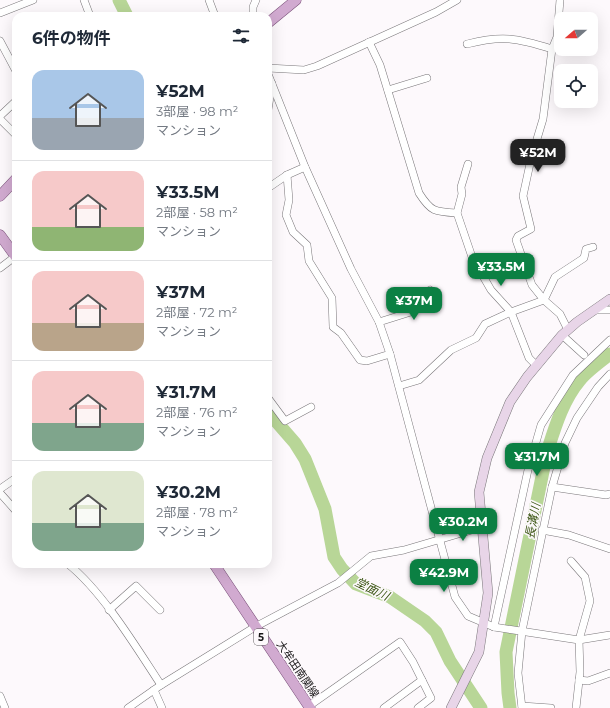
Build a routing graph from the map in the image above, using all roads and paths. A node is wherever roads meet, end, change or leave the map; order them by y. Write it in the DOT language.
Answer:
graph roads {
  1 [pos="33,0"];
  2 [pos="84,0"];
  3 [pos="209,0"];
  4 [pos="256,0"];
  5 [pos="296,0"];
  6 [pos="458,0"];
  7 [pos="560,0"];
  8 [pos="88,12"];
  9 [pos="214,12"];
  10 [pos="253,12"];
  11 [pos="0,13"];
  12 [pos="272,20"];
  13 [pos="0,41"];
  14 [pos="369,42"];
  15 [pos="466,44"];
  16 [pos="552,49"];
  17 [pos="12,64"];
  18 [pos="272,68"];
  19 [pos="427,78"];
  20 [pos="272,84"];
  21 [pos="388,90"];
  22 [pos="12,105"];
  23 [pos="0,116"];
  24 [pos="0,119"];
  25 [pos="12,131"];
  26 [pos="468,164"];
  27 [pos="305,167"];
  28 [pos="287,175"];
  29 [pos="12,183"];
  30 [pos="272,185"];
  31 [pos="0,196"];
  32 [pos="457,213"];
  33 [pos="0,235"];
  34 [pos="593,247"];
  35 [pos="12,250"];
  36 [pos="12,257"];
  37 [pos="0,268"];
  38 [pos="430,290"];
  39 [pos="610,299"];
  40 [pos="544,300"];
  41 [pos="596,310"];
  42 [pos="610,310"];
  43 [pos="511,312"];
  44 [pos="379,322"];
  45 [pos="565,333"];
  46 [pos="610,340"];
  47 [pos="390,354"];
  48 [pos="584,355"];
  49 [pos="536,365"];
  50 [pos="610,374"];
  51 [pos="399,386"];
  52 [pos="272,403"];
  53 [pos="311,407"];
  54 [pos="12,481"];
  55 [pos="552,487"];
  56 [pos="0,489"];
  57 [pos="0,493"];
  58 [pos="610,494"];
  59 [pos="12,506"];
  60 [pos="482,527"];
  61 [pos="542,530"];
  62 [pos="440,539"];
  63 [pos="610,550"];
  64 [pos="571,561"];
  65 [pos="74,568"];
  66 [pos="217,568"];
  67 [pos="109,610"];
  68 [pos="160,610"];
  69 [pos="482,622"];
  70 [pos="255,627"];
  71 [pos="494,627"];
  72 [pos="522,631"];
  73 [pos="610,635"];
  74 [pos="579,640"];
  75 [pos="610,673"];
  76 [pos="422,680"];
  77 [pos="579,680"];
  78 [pos="161,685"];
  79 [pos="154,690"];
  80 [pos="0,696"];
  81 [pos="310,707"];
  82 [pos="522,707"];
  83 [pos="5,708"];
  84 [pos="128,708"];
  85 [pos="162,708"];
  86 [pos="384,708"];
  87 [pos="418,708"];
  88 [pos="451,708"];
  89 [pos="551,708"];
  90 [pos="576,708"];
  1 -- 11 [label="street"];
  2 -- 8 [label="street"];
  3 -- 9 [label="street"];
  4 -- 10 [label="street"];
  5 -- 12 [label="main road"];
  6 -- 14 [label="street"];
  7 -- 16 [label="street"];
  13 -- 17 [label="street"];
  14 -- 18 [label="street"];
  14 -- 21 [label="street"];
  15 -- 16 [label="street"];
  16 -- 40 [label="street"];
  19 -- 21 [label="street"];
  20 -- 27 [label="street"];
  21 -- 32 [label="street"];
  22 -- 23 [label="street"];
  24 -- 25 [label="street"];
  26 -- 32 [label="street"];
  27 -- 28 [label="street"];
  27 -- 44 [label="street"];
  28 -- 30 [label="street"];
  28 -- 47 [label="street"];
  29 -- 31 [label="main road"];
  32 -- 43 [label="street"];
  33 -- 35 [label="main road"];
  34 -- 40 [label="street"];
  36 -- 37 [label="street"];
  38 -- 44 [label="street"];
  39 -- 41 [label="street"];
  40 -- 43 [label="street"];
  40 -- 45 [label="street"];
  41 -- 42 [label="street"];
  41 -- 45 [label="street"];
  43 -- 49 [label="street"];
  43 -- 51 [label="street"];
  44 -- 47 [label="street"];
  45 -- 48 [label="street"];
  45 -- 49 [label="street"];
  46 -- 71 [label="street"];
  47 -- 51 [label="street"];
  49 -- 60 [label="street"];
  50 -- 55 [label="street"];
  51 -- 62 [label="street"];
  52 -- 53 [label="street"];
  54 -- 56 [label="street"];
  55 -- 58 [label="street"];
  55 -- 61 [label="street"];
  57 -- 59 [label="street"];
  60 -- 62 [label="street"];
  60 -- 69 [label="street"];
  61 -- 63 [label="street"];
  61 -- 72 [label="street"];
  62 -- 69 [label="street"];
  62 -- 70 [label="street"];
  64 -- 74 [label="street"];
  65 -- 67 [label="street"];
  66 -- 70 [label="main road, 大牟田南関線 / 5"];
  67 -- 68 [label="street"];
  67 -- 78 [label="street"];
  69 -- 71 [label="street"];
  69 -- 88 [label="street"];
  70 -- 78 [label="street"];
  70 -- 81 [label="main road, 大牟田南関線 / 5"];
  71 -- 72 [label="street"];
  72 -- 74 [label="street"];
  72 -- 82 [label="street"];
  73 -- 74 [label="street"];
  74 -- 77 [label="street"];
  75 -- 77 [label="street"];
  76 -- 81 [label="street"];
  76 -- 86 [label="street"];
  76 -- 87 [label="street"];
  77 -- 90 [label="street"];
  78 -- 79 [label="street"];
  79 -- 84 [label="street"];
  79 -- 85 [label="street"];
  80 -- 83 [label="street"];
  82 -- 89 [label="street"];
}
